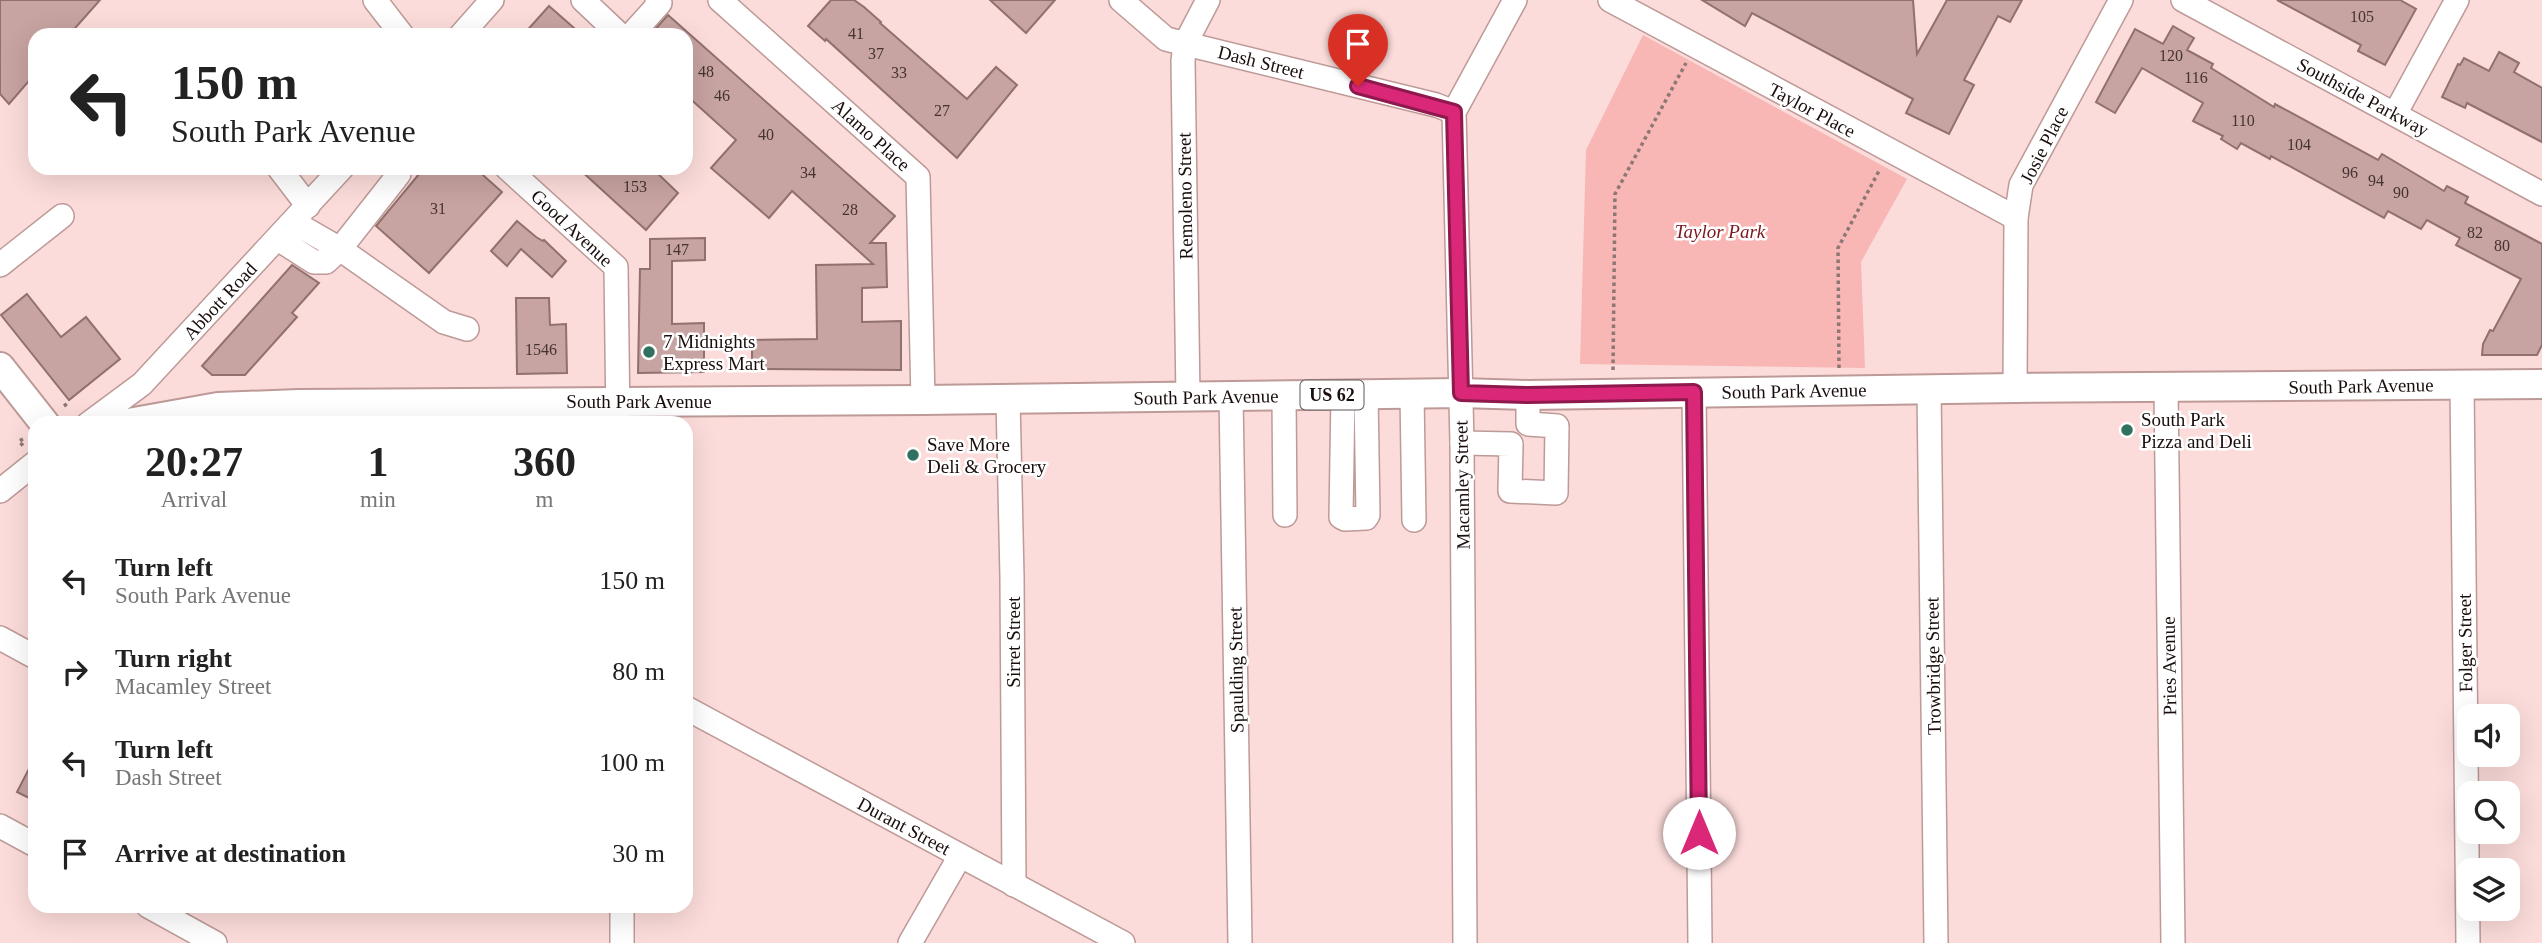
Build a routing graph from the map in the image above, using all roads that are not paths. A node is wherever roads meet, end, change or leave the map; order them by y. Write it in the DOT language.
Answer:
graph roads {
  1 [pos="374,0"];
  2 [pos="492,0"];
  3 [pos="583,0"];
  4 [pos="657,0"];
  5 [pos="720,0"];
  6 [pos="1121,0"];
  7 [pos="1208,0"];
  8 [pos="1515,0"];
  9 [pos="1610,0"];
  10 [pos="2121,0"];
  11 [pos="2183,0"];
  12 [pos="2457,0"];
  13 [pos="396,28"];
  14 [pos="467,28"];
  15 [pos="613,28"];
  16 [pos="637,28"];
  17 [pos="1185,44"];
  18 [pos="1454,112"];
  19 [pos="2395,114"];
  20 [pos="281,175"];
  21 [pos="336,175"];
  22 [pos="397,175"];
  23 [pos="516,175"];
  24 [pos="2542,194"];
  25 [pos="62,216"];
  26 [pos="2016,218"];
  27 [pos="293,223"];
  28 [pos="340,249"];
  29 [pos="0,265"];
  30 [pos="467,329"];
  31 [pos="0,367"];
  32 [pos="2542,384"];
  33 [pos="2462,385"];
  34 [pos="2015,388"];
  35 [pos="2166,388"];
  36 [pos="1928,390"];
  37 [pos="1694,392"];
  38 [pos="1461,393"];
  39 [pos="1354,394"];
  40 [pos="1412,394"];
  41 [pos="1557,394"];
  42 [pos="1528,395"];
  43 [pos="1231,396"];
  44 [pos="1284,396"];
  45 [pos="1188,397"];
  46 [pos="1008,399"];
  47 [pos="923,400"];
  48 [pos="617,412"];
  49 [pos="554,413"];
  50 [pos="299,414"];
  51 [pos="48,416"];
  52 [pos="99,416"];
  53 [pos="168,416"];
  54 [pos="1528,425"];
  55 [pos="1557,425"];
  56 [pos="1462,443"];
  57 [pos="1511,444"];
  58 [pos="28,456"];
  59 [pos="0,491"];
  60 [pos="1285,515"];
  61 [pos="1368,515"];
  62 [pos="1415,520"];
  63 [pos="0,638"];
  64 [pos="28,653"];
  65 [pos="693,712"];
  66 [pos="0,825"];
  67 [pos="28,841"];
  68 [pos="960,856"];
  69 [pos="1014,885"];
  70 [pos="161,913"];
  71 [pos="622,913"];
  72 [pos="215,943"];
  73 [pos="622,943"];
  74 [pos="910,943"];
  75 [pos="1123,943"];
  76 [pos="1240,943"];
  77 [pos="1465,943"];
  78 [pos="1700,943"];
  79 [pos="1936,943"];
  80 [pos="2173,943"];
  81 [pos="2468,943"];
  1 -- 13 [label="street"];
  2 -- 14 [label="street"];
  3 -- 15 [label="street"];
  4 -- 16 [label="street"];
  5 -- 47 [label="street, Alamo Place"];
  6 -- 17 [label="street, Dash Street"];
  7 -- 17 [label="street, Remoleno Street"];
  8 -- 18 [label="street"];
  9 -- 26 [label="street, Taylor Place"];
  10 -- 26 [label="street, Josie Place"];
  11 -- 19 [label="street, Southside Parkway"];
  12 -- 19 [label="street"];
  17 -- 18 [label="street, Dash Street"];
  17 -- 45 [label="street, Remoleno Street"];
  18 -- 38 [label="street, Macamley Street"];
  19 -- 24 [label="street, Southside Parkway"];
  20 -- 27 [label="street"];
  21 -- 27 [label="street, Abbott Road"];
  22 -- 28 [label="street"];
  23 -- 48 [label="street, Good Avenue"];
  25 -- 29 [label="street"];
  26 -- 34 [label="street, Josie Place"];
  27 -- 28 [label="street"];
  27 -- 52 [label="street, Abbott Road"];
  28 -- 30 [label="street"];
  31 -- 51 [label="main road"];
  32 -- 33 [label="main road, South Park Avenue / US 62"];
  33 -- 35 [label="main road, South Park Avenue / US 62"];
  33 -- 81 [label="street, Folger Street"];
  34 -- 35 [label="main road, South Park Avenue / US 62"];
  34 -- 36 [label="main road, South Park Avenue / US 62"];
  35 -- 80 [label="street, Pries Avenue"];
  36 -- 37 [label="main road, South Park Avenue / US 62"];
  36 -- 79 [label="street, Trowbridge Street"];
  37 -- 41 [label="main road, South Park Avenue / US 62"];
  37 -- 78 [label="street"];
  38 -- 40 [label="main road, South Park Avenue / US 62"];
  38 -- 42 [label="main road, South Park Avenue / US 62"];
  38 -- 56 [label="street, Macamley Street"];
  39 -- 40 [label="main road, South Park Avenue / US 62"];
  39 -- 44 [label="main road, South Park Avenue / US 62"];
  39 -- 61 [label="street"];
  40 -- 62 [label="street"];
  41 -- 42 [label="main road, South Park Avenue / US 62"];
  41 -- 55 [label="street"];
  42 -- 54 [label="street"];
  43 -- 44 [label="main road, South Park Avenue / US 62"];
  43 -- 45 [label="main road, South Park Avenue / US 62"];
  43 -- 76 [label="street, Spaulding Street"];
  44 -- 60 [label="street"];
  45 -- 46 [label="main road, South Park Avenue / US 62"];
  46 -- 47 [label="main road, South Park Avenue / US 62"];
  46 -- 69 [label="street, Sirret Street"];
  47 -- 48 [label="main road, South Park Avenue / US 62"];
  48 -- 49 [label="main road, South Park Avenue / US 62"];
  49 -- 50 [label="main road, South Park Avenue / US 62"];
  50 -- 53 [label="main road, South Park Avenue / US 62"];
  54 -- 55 [label="street"];
  54 -- 57 [label="street"];
  55 -- 57 [label="street"];
  56 -- 57 [label="street"];
  56 -- 77 [label="street, Macamley Street"];
  58 -- 59 [label="street"];
  63 -- 64 [label="street"];
  65 -- 68 [label="street, Durant Street"];
  66 -- 67 [label="street"];
  68 -- 69 [label="street, Durant Street"];
  68 -- 74 [label="street"];
  69 -- 75 [label="street, Durant Street"];
  70 -- 72 [label="street"];
  71 -- 73 [label="street"];
}
